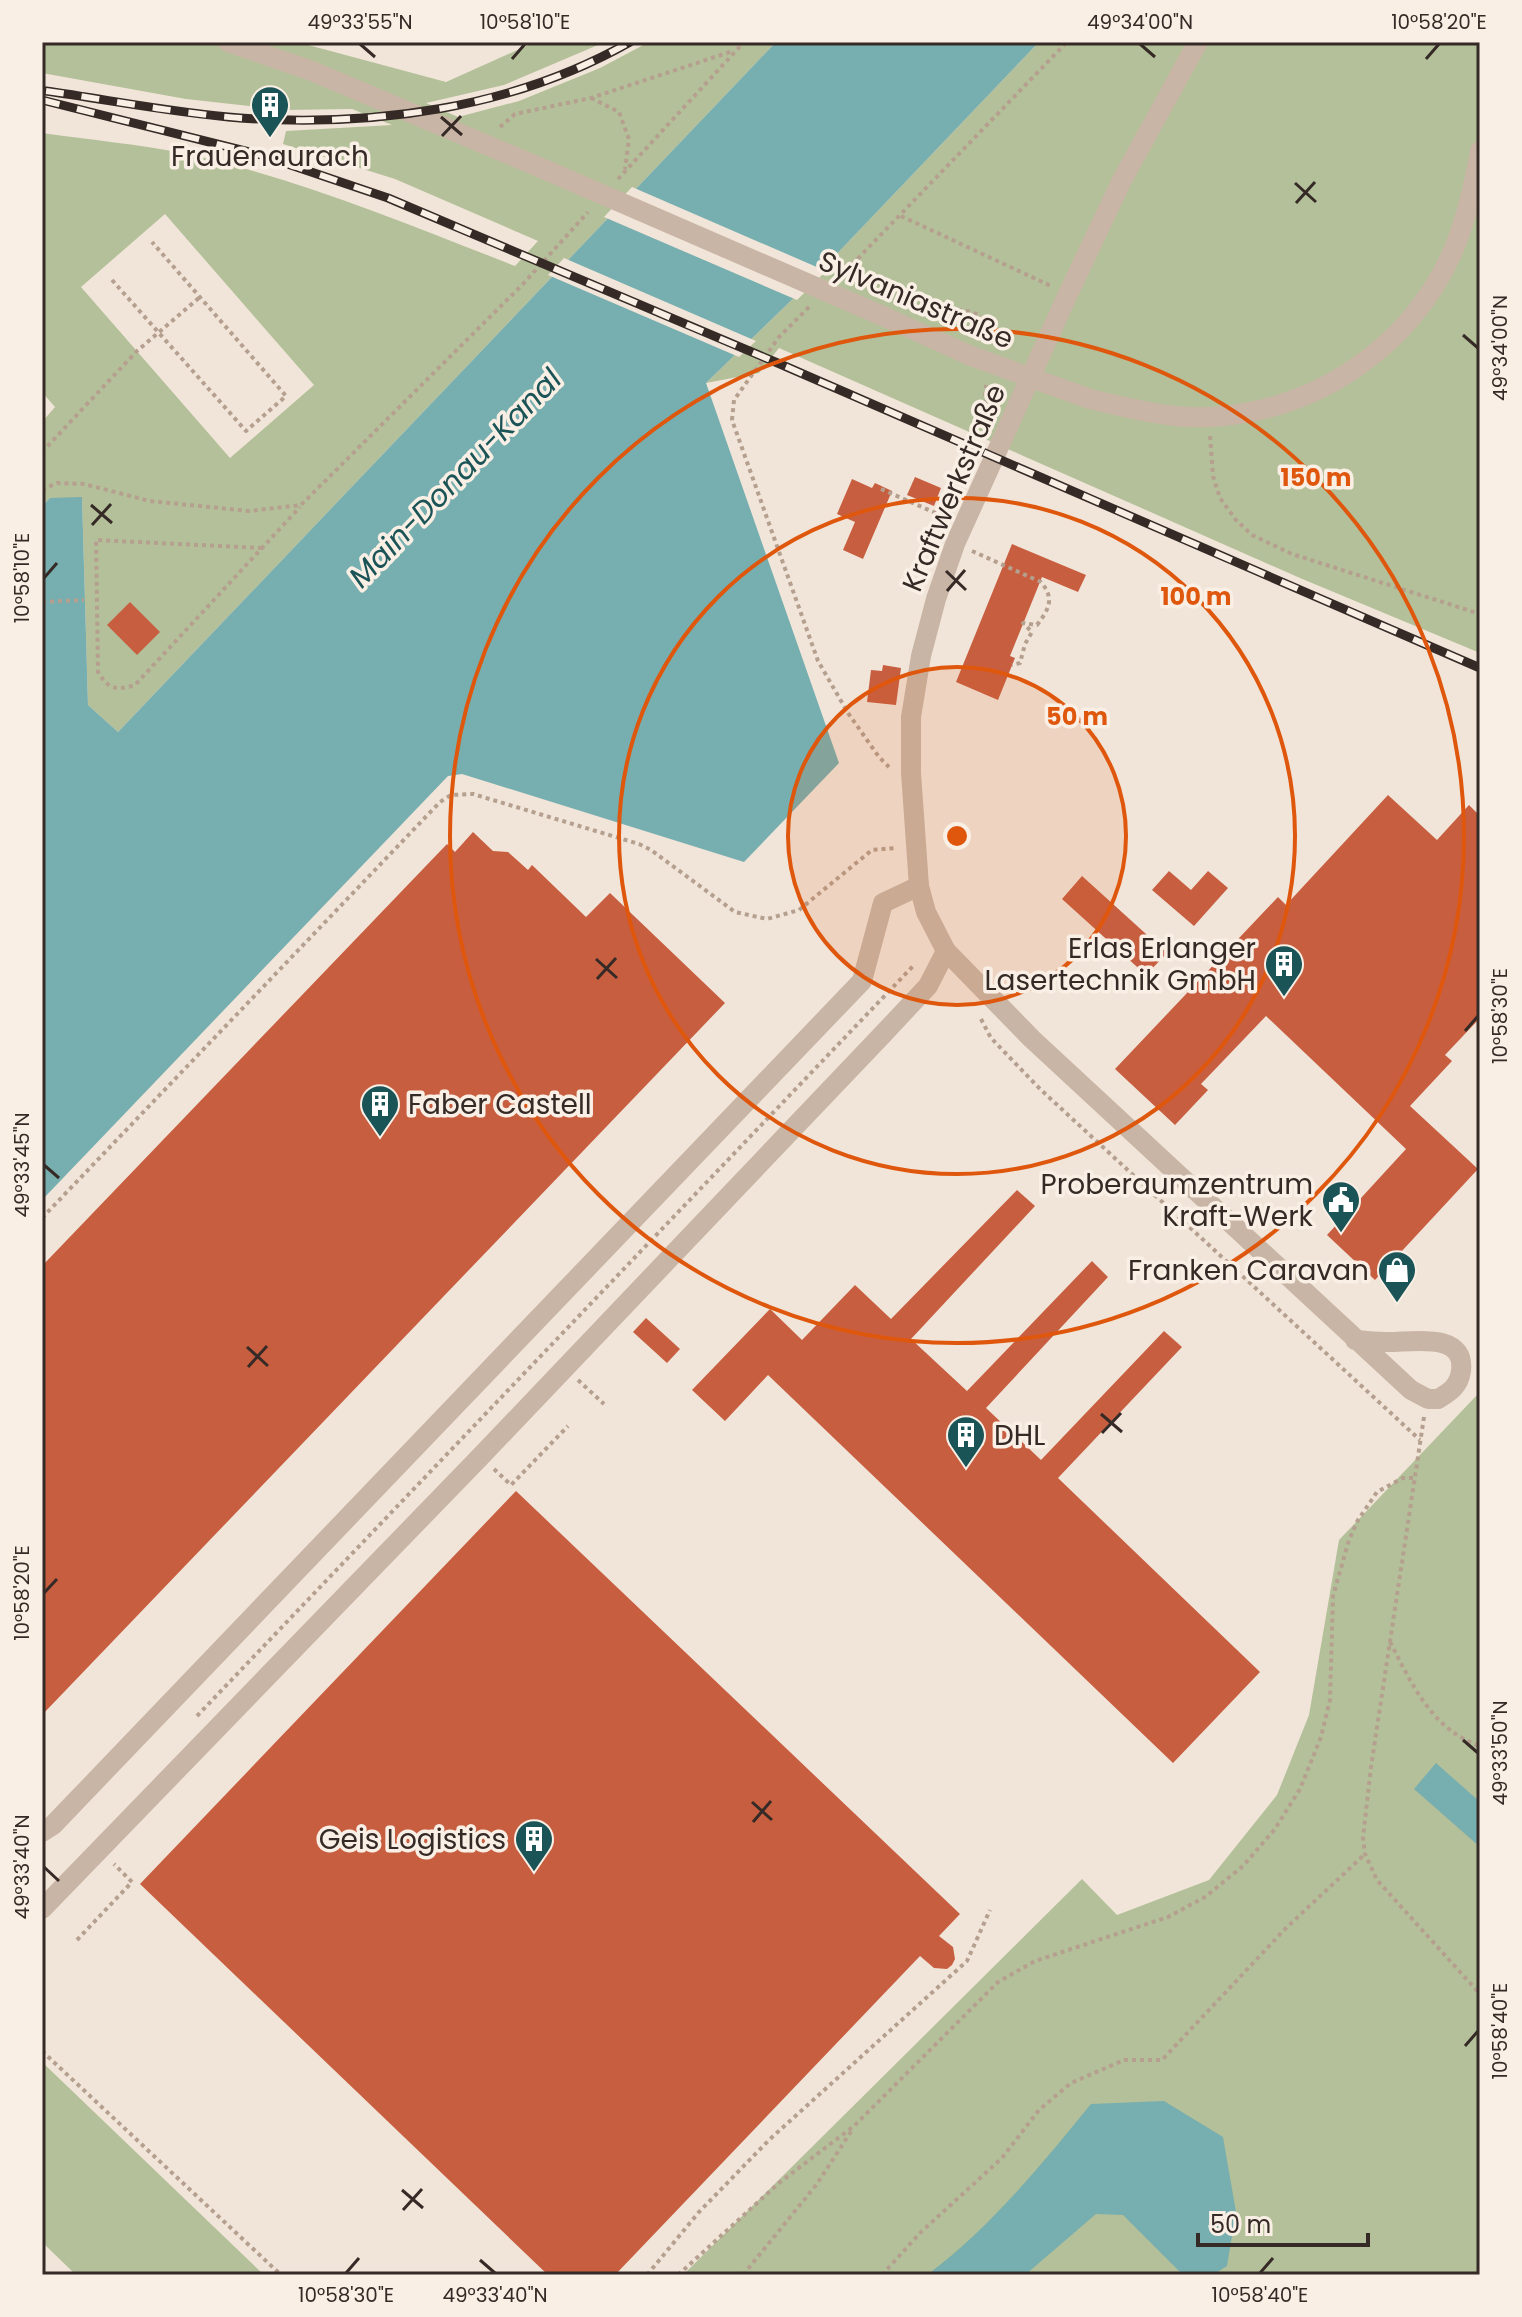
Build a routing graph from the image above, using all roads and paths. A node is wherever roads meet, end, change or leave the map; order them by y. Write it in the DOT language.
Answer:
graph roads {
  1 [pos="228,42"];
  2 [pos="744,42"];
  3 [pos="1067,42"];
  4 [pos="1198,42"];
  5 [pos="735,51"];
  6 [pos="591,98"];
  7 [pos="515,114"];
  8 [pos="1480,151"];
  9 [pos="625,171"];
  10 [pos="615,183"];
  11 [pos="595,205"];
  12 [pos="901,216"];
  13 [pos="152,242"];
  14 [pos="112,280"];
  15 [pos="835,282"];
  16 [pos="1068,294"];
  17 [pos="200,297"];
  18 [pos="812,304"];
  19 [pos="158,333"];
  20 [pos="1209,417"];
  21 [pos="42,452"];
  22 [pos="881,489"];
  23 [pos="42,490"];
  24 [pos="301,505"];
  25 [pos="953,521"];
  26 [pos="956,543"];
  27 [pos="262,548"];
  28 [pos="84,600"];
  29 [pos="42,602"];
  30 [pos="1480,614"];
  31 [pos="1012,665"];
  32 [pos="896,773"];
  33 [pos="915,846"];
  34 [pos="919,886"];
  35 [pos="946,951"];
  36 [pos="916,962"];
  37 [pos="978,1013"];
  38 [pos="42,1218"];
  39 [pos="1355,1340"];
  40 [pos="565,1368"];
  41 [pos="604,1404"];
  42 [pos="568,1426"];
  43 [pos="481,1456"];
  44 [pos="1413,1478"];
  45 [pos="1390,1641"];
  46 [pos="187,1726"];
  47 [pos="1480,1746"];
  48 [pos="42,1832"];
  49 [pos="100,1852"];
  50 [pos="1365,1854"];
  51 [pos="43,1907"];
  52 [pos="990,1910"];
  53 [pos="77,1940"];
  54 [pos="1480,1994"];
  55 [pos="42,2051"];
  56 [pos="854,2126"];
  57 [pos="281,2275"];
  58 [pos="647,2275"];
  59 [pos="678,2275"];
  60 [pos="743,2275"];
  61 [pos="882,2275"];
  1 -- 20 [label="street, Sylvaniastraße, bridge"];
  2 -- 5 [label="path"];
  3 -- 12 [label="path"];
  4 -- 16 [label="street, Kraftwerkstraße"];
  5 -- 6 [label="path"];
  5 -- 9 [label="path"];
  6 -- 7 [label="path"];
  6 -- 9 [label="path"];
  8 -- 20 [label="street, Sylvaniastraße"];
  9 -- 10 [label="path"];
  11 -- 24 [label="path"];
  12 -- 15 [label="path"];
  12 -- 16 [label="path"];
  13 -- 17 [label="path"];
  14 -- 19 [label="path"];
  16 -- 26 [label="street, Kraftwerkstraße"];
  17 -- 19 [label="path"];
  17 -- 19 [label="path"];
  18 -- 32 [label="path"];
  19 -- 21 [label="path"];
  20 -- 30 [label="path"];
  22 -- 25 [label="path"];
  23 -- 24 [label="path"];
  24 -- 27 [label="path"];
  26 -- 31 [label="path"];
  26 -- 33 [label="street, Kraftwerkstraße"];
  27 -- 27 [label="path"];
  28 -- 29 [label="path"];
  33 -- 34 [label="street, Kraftwerkstraße"];
  33 -- 38 [label="path"];
  34 -- 35 [label="street, Kraftwerkstraße"];
  34 -- 48 [label="street"];
  35 -- 39 [label="street, Kraftwerkstraße"];
  35 -- 40 [label="street"];
  36 -- 46 [label="path"];
  37 -- 44 [label="path"];
  39 -- 39 [label="street, Kraftwerkstraße"];
  40 -- 41 [label="path"];
  40 -- 43 [label="street"];
  42 -- 43 [label="path"];
  43 -- 49 [label="street"];
  44 -- 45 [label="path"];
  44 -- 56 [label="path"];
  45 -- 47 [label="path"];
  45 -- 50 [label="path"];
  49 -- 51 [label="street"];
  49 -- 53 [label="path"];
  50 -- 54 [label="path"];
  50 -- 61 [label="path"];
  52 -- 58 [label="path"];
  55 -- 57 [label="path"];
  56 -- 59 [label="path"];
  56 -- 60 [label="path"];
}
